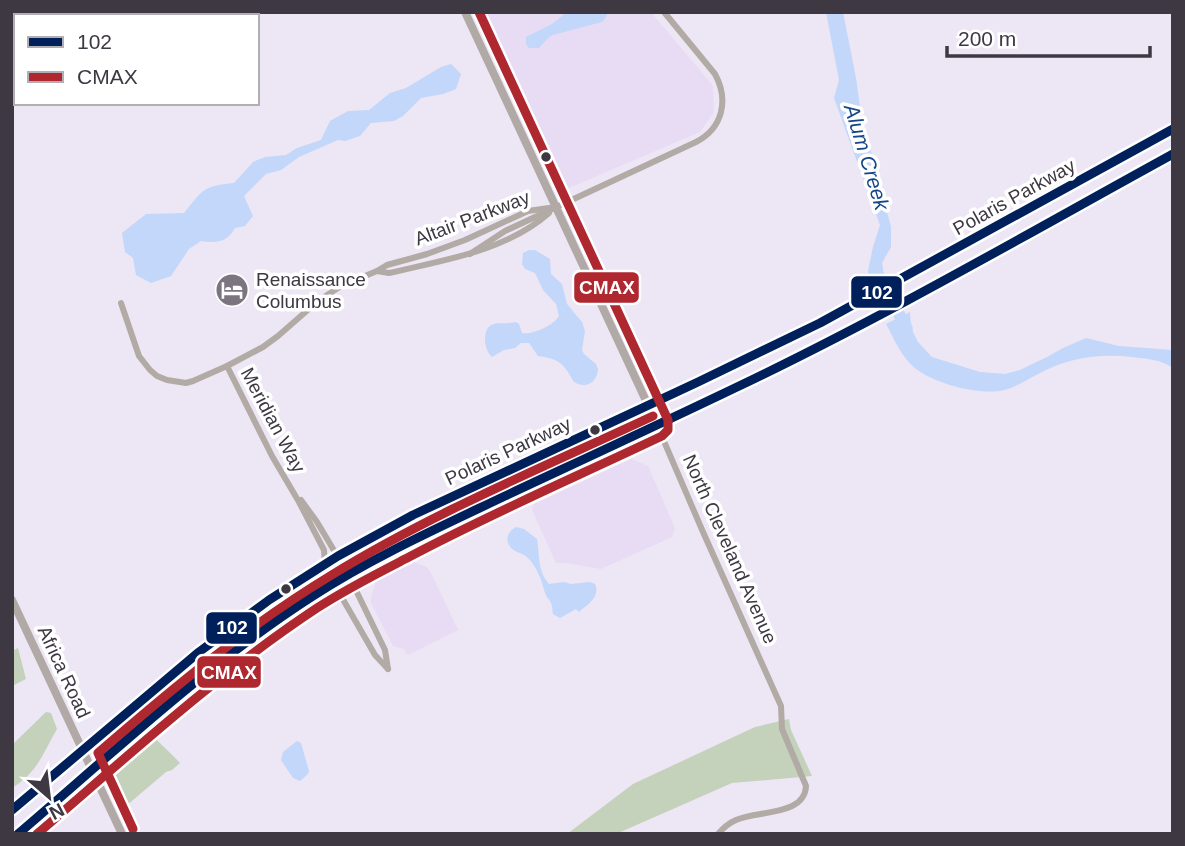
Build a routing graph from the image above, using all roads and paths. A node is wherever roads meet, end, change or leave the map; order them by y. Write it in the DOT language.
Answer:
graph roads {
  1 [pos="465,12"];
  2 [pos="664,12"];
  3 [pos="1173,129"];
  4 [pos="1173,154"];
  5 [pos="556,207"];
  6 [pos="377,271"];
  7 [pos="121,303"];
  8 [pos="227,366"];
  9 [pos="648,405"];
  10 [pos="657,425"];
  11 [pos="291,488"];
  12 [pos="444,500"];
  13 [pos="338,556"];
  14 [pos="325,564"];
  15 [pos="346,570"];
  16 [pos="335,582"];
  17 [pos="12,600"];
  18 [pos="83,750"];
  19 [pos="92,771"];
  20 [pos="12,810"];
  21 [pos="18,834"];
  22 [pos="122,834"];
  23 [pos="718,834"];
  1 -- 5 [label="main road, North Cleveland Avenue"];
  2 -- 5 [label="street"];
  3 -- 9 [label="main road, Polaris Parkway"];
  4 -- 10 [label="main road, Polaris Parkway"];
  5 -- 6 [label="street, Altair Parkway"];
  5 -- 6 [label="street, Altair Parkway"];
  5 -- 9 [label="main road, North Cleveland Avenue"];
  6 -- 8 [label="street, Altair Parkway"];
  7 -- 8 [label="street, Altair Parkway"];
  8 -- 11 [label="street, Meridian Way"];
  9 -- 10 [label="main road, North Cleveland Avenue"];
  9 -- 12 [label="main road, Polaris Parkway"];
  10 -- 15 [label="main road, Polaris Parkway"];
  10 -- 23 [label="street, North Cleveland Avenue"];
  11 -- 13 [label="street, Meridian Way"];
  11 -- 14 [label="street, Meridian Way"];
  12 -- 13 [label="main road, Polaris Parkway"];
  12 -- 15 [label="main road"];
  13 -- 14 [label="main road, Polaris Parkway"];
  13 -- 15 [label="street, Meridian Way"];
  14 -- 16 [label="street, Meridian Way"];
  14 -- 18 [label="main road, Polaris Parkway"];
  15 -- 16 [label="main road"];
  15 -- 16 [label="street, Meridian Way"];
  16 -- 19 [label="main road"];
  17 -- 18 [label="main road, Africa Road"];
  18 -- 19 [label="main road, Africa Road"];
  18 -- 20 [label="main road, Polaris Parkway"];
  19 -- 21 [label="main road"];
  19 -- 22 [label="main road, Africa Road"];
}
